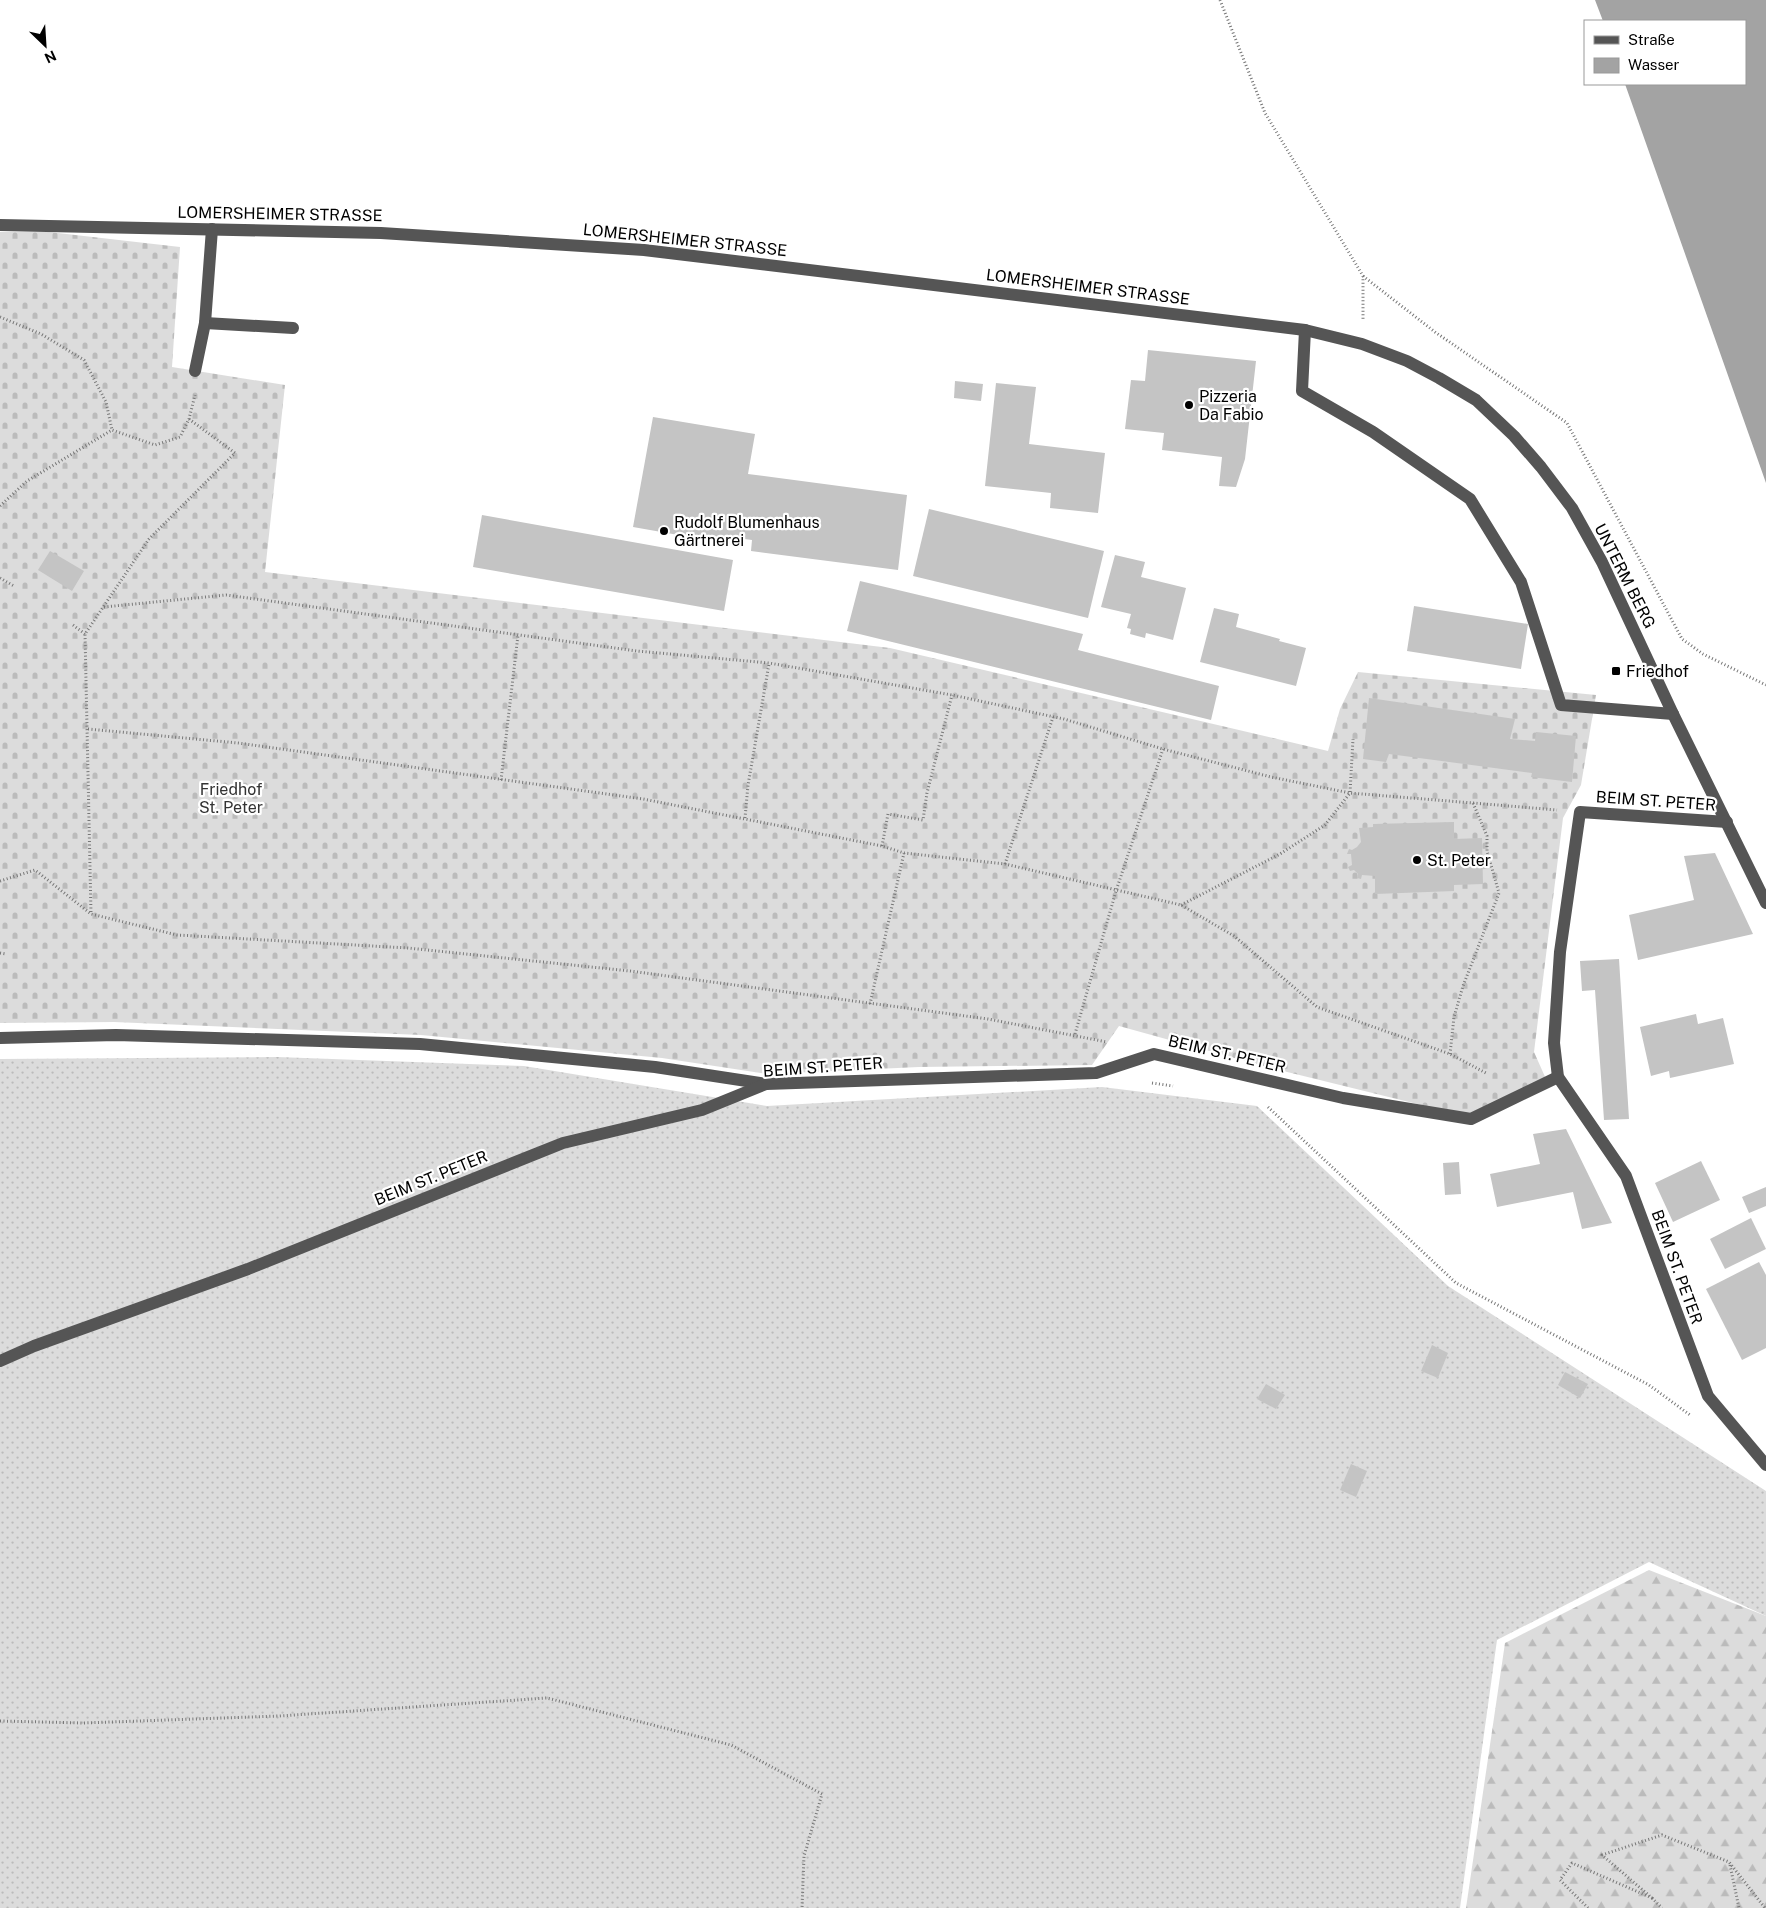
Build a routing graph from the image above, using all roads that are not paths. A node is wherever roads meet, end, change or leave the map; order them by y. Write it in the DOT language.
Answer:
graph roads {
  1 [pos="0,225"];
  2 [pos="212,229"];
  3 [pos="205,323"];
  4 [pos="292,328"];
  5 [pos="1304,330"];
  6 [pos="1362,344"];
  7 [pos="195,371"];
  8 [pos="1674,714"];
  9 [pos="1727,822"];
  10 [pos="1766,903"];
  11 [pos="0,1038"];
  12 [pos="1558,1077"];
  13 [pos="766,1084"];
  14 [pos="0,1361"];
  15 [pos="1766,1465"];
  1 -- 2 [label="street, LOMERSHEIMER STRASSE"];
  2 -- 3 [label="street"];
  2 -- 5 [label="street, LOMERSHEIMER STRASSE"];
  3 -- 4 [label="street"];
  3 -- 7 [label="street"];
  5 -- 6 [label="street, LOMERSHEIMER STRASSE"];
  5 -- 8 [label="street"];
  6 -- 8 [label="street, UNTERM BERG"];
  8 -- 9 [label="street, UNTERM BERG"];
  9 -- 10 [label="street, UNTERM BERG"];
  9 -- 12 [label="street, BEIM ST. PETER"];
  11 -- 13 [label="street"];
  12 -- 13 [label="street, BEIM ST. PETER"];
  12 -- 15 [label="street, BEIM ST. PETER"];
  13 -- 14 [label="street, BEIM ST. PETER"];
}
